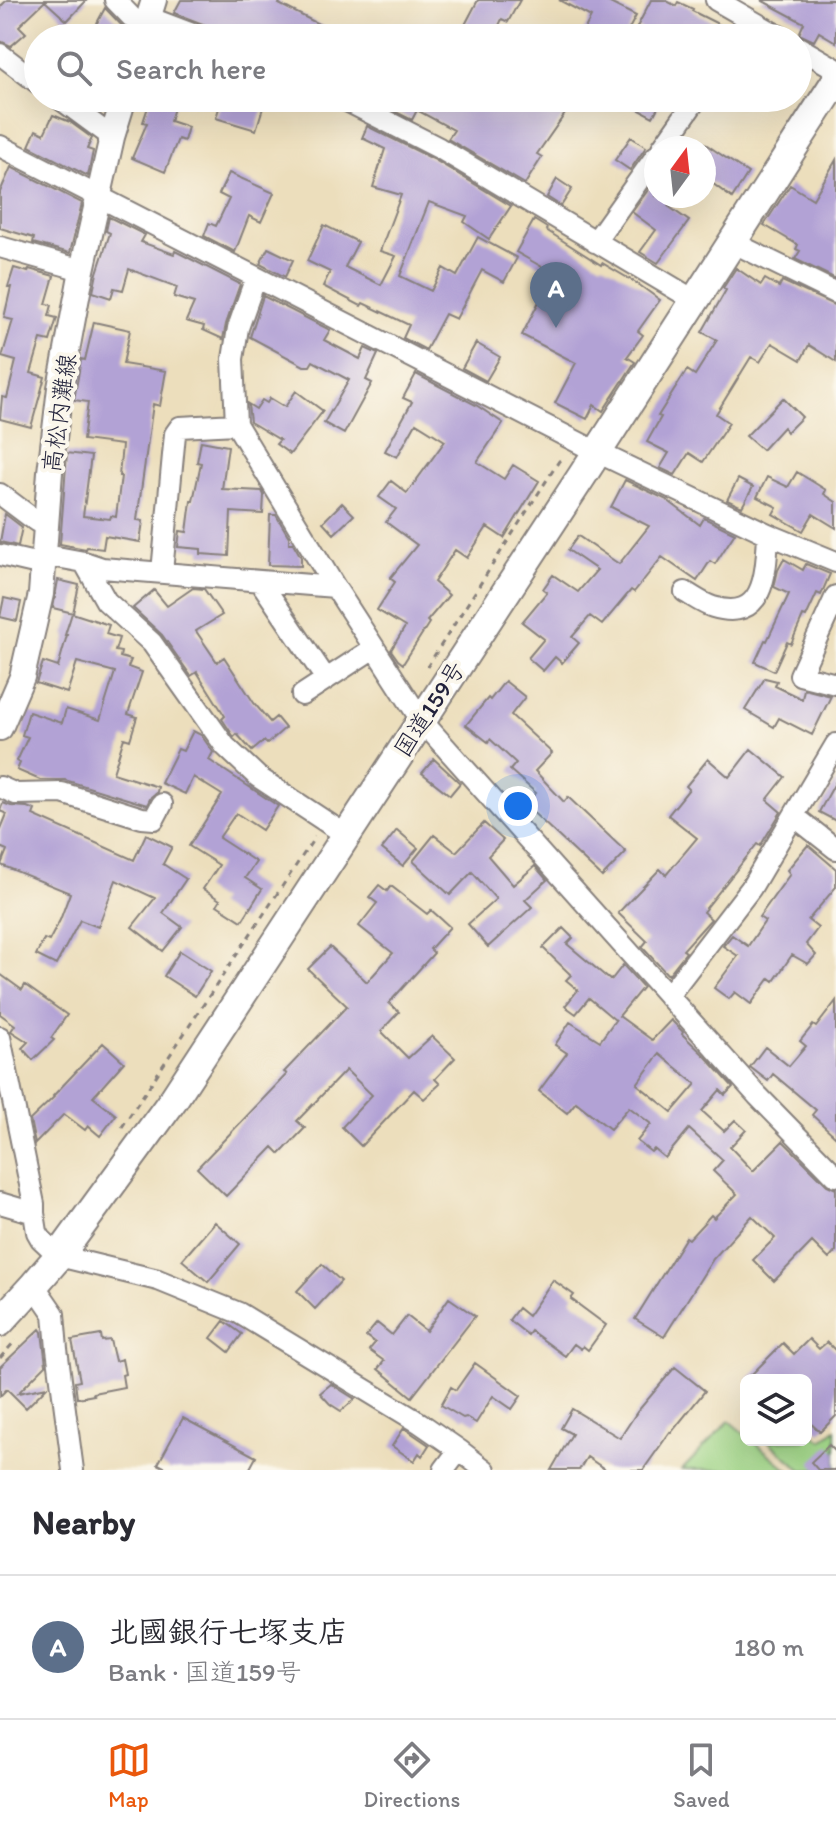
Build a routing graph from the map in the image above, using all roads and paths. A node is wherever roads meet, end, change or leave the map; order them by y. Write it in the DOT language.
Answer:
graph roads {
  1 [pos="115,0"];
  2 [pos="716,0"];
  3 [pos="147,21"];
  4 [pos="751,21"];
  5 [pos="749,24"];
  6 [pos="756,24"];
  7 [pos="0,54"];
  8 [pos="812,55"];
  9 [pos="836,69"];
  10 [pos="24,72"];
  11 [pos="836,81"];
  12 [pos="78,112"];
  13 [pos="120,112"];
  14 [pos="368,112"];
  15 [pos="687,112"];
  16 [pos="670,136"];
  17 [pos="112,137"];
  18 [pos="0,146"];
  19 [pos="644,173"];
  20 [pos="100,198"];
  21 [pos="595,242"];
  22 [pos="732,242"];
  23 [pos="0,247"];
  24 [pos="82,270"];
  25 [pos="256,277"];
  26 [pos="836,293"];
  27 [pos="694,300"];
  28 [pos="236,424"];
  29 [pos="597,452"];
  30 [pos="569,455"];
  31 [pos="0,494"];
  32 [pos="46,526"];
  33 [pos="768,534"];
  34 [pos="0,555"];
  35 [pos="43,559"];
  36 [pos="836,562"];
  37 [pos="93,565"];
  38 [pos="162,572"];
  39 [pos="260,581"];
  40 [pos="335,587"];
  41 [pos="685,592"];
  42 [pos="836,596"];
  43 [pos="374,648"];
  44 [pos="423,674"];
  45 [pos="326,679"];
  46 [pos="836,684"];
  47 [pos="302,695"];
  48 [pos="421,720"];
  49 [pos="0,728"];
  50 [pos="836,744"];
  51 [pos="0,787"];
  52 [pos="162,804"];
  53 [pos="794,816"];
  54 [pos="333,833"];
  55 [pos="836,849"];
  56 [pos="668,996"];
  57 [pos="0,1037"];
  58 [pos="122,1128"];
  59 [pos="836,1176"];
  60 [pos="0,1203"];
  61 [pos="34,1213"];
  62 [pos="59,1256"];
  63 [pos="34,1285"];
  64 [pos="0,1322"];
  65 [pos="459,1450"];
  66 [pos="73,1470"];
  67 [pos="444,1470"];
  68 [pos="485,1470"];
  1 -- 3 [label="street"];
  2 -- 4 [label="street"];
  4 -- 5 [label="street"];
  4 -- 6 [label="street"];
  7 -- 10 [label="street"];
  8 -- 9 [label="street"];
  11 -- 22 [label="highway, 国道159号"];
  12 -- 17 [label="street"];
  13 -- 17 [label="main road, 高松内灘線"];
  14 -- 21 [label="street"];
  15 -- 16 [label="street"];
  17 -- 20 [label="main road, 高松内灘線"];
  18 -- 20 [label="street"];
  19 -- 21 [label="street"];
  20 -- 24 [label="main road, 高松内灘線"];
  20 -- 25 [label="street"];
  21 -- 27 [label="street"];
  22 -- 26 [label="street"];
  22 -- 27 [label="highway, 国道159号"];
  23 -- 24 [label="street"];
  24 -- 32 [label="main road, 高松内灘線"];
  25 -- 28 [label="street"];
  25 -- 29 [label="street"];
  27 -- 29 [label="highway, 国道159号"];
  28 -- 38 [label="street"];
  28 -- 40 [label="street"];
  29 -- 33 [label="street"];
  29 -- 48 [label="highway, 国道159号"];
  30 -- 44 [label="path"];
  31 -- 32 [label="street"];
  32 -- 35 [label="main road, 高松内灘線"];
  33 -- 36 [label="street"];
  33 -- 41 [label="street"];
  34 -- 35 [label="street"];
  35 -- 37 [label="street"];
  35 -- 49 [label="main road, 高松内灘線"];
  37 -- 38 [label="street"];
  37 -- 54 [label="street"];
  38 -- 39 [label="street"];
  39 -- 40 [label="street"];
  39 -- 45 [label="street"];
  40 -- 43 [label="street"];
  42 -- 46 [label="street"];
  43 -- 45 [label="street"];
  43 -- 48 [label="street"];
  45 -- 47 [label="street"];
  48 -- 54 [label="highway, 国道159号"];
  48 -- 56 [label="street"];
  50 -- 53 [label="street"];
  51 -- 52 [label="street"];
  53 -- 55 [label="street"];
  53 -- 56 [label="street"];
  54 -- 58 [label="path"];
  54 -- 62 [label="highway, 国道159号"];
  56 -- 59 [label="street"];
  57 -- 61 [label="street"];
  60 -- 61 [label="street"];
  61 -- 62 [label="street"];
  62 -- 63 [label="highway, 国道159号"];
  62 -- 65 [label="street"];
  63 -- 64 [label="highway, 国道159号"];
  63 -- 66 [label="street"];
  65 -- 67 [label="street"];
  65 -- 68 [label="street"];
}
